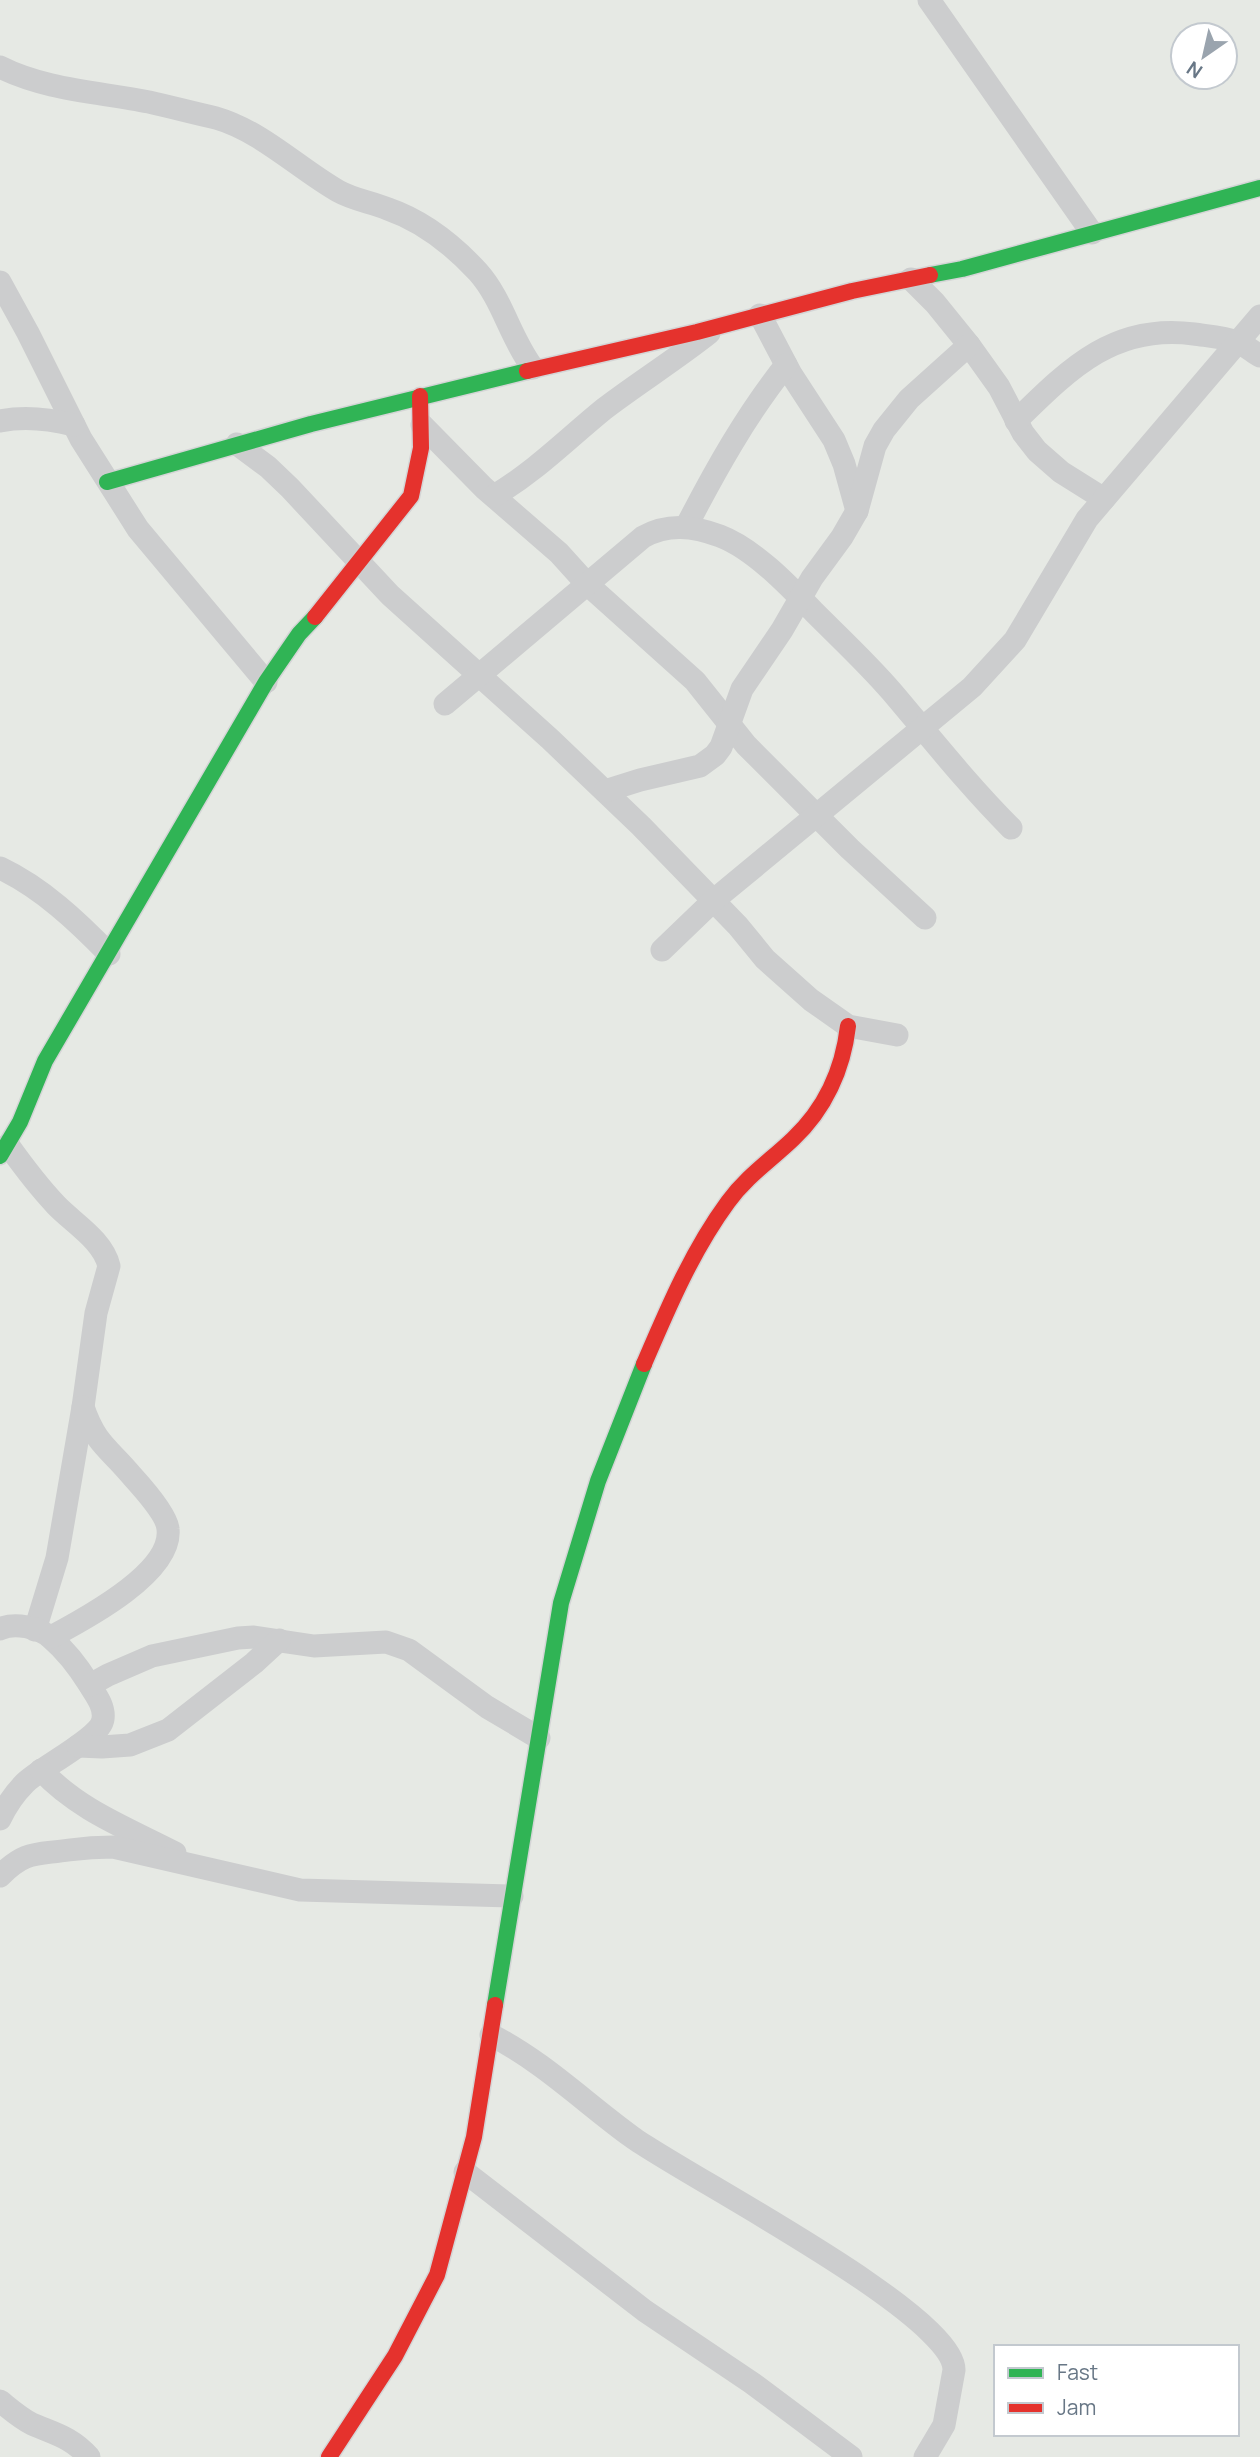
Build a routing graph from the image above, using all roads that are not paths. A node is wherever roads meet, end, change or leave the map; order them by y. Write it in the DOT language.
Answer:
graph roads {
  1 [pos="929,0"];
  2 [pos="0,67"];
  3 [pos="1260,188"];
  4 [pos="1092,233"];
  5 [pos="911,279"];
  6 [pos="0,282"];
  7 [pos="760,315"];
  8 [pos="1260,316"];
  9 [pos="717,327"];
  10 [pos="1237,342"];
  11 [pos="969,345"];
  12 [pos="1260,356"];
  13 [pos="786,365"];
  14 [pos="533,368"];
  15 [pos="420,396"];
  16 [pos="0,421"];
  17 [pos="1016,421"];
  18 [pos="74,425"];
  19 [pos="422,425"];
  20 [pos="237,444"];
  21 [pos="107,482"];
  22 [pos="494,496"];
  23 [pos="1104,499"];
  24 [pos="857,511"];
  25 [pos="686,527"];
  26 [pos="359,563"];
  27 [pos="587,584"];
  28 [pos="800,598"];
  29 [pos="479,676"];
  30 [pos="266,682"];
  31 [pos="444,704"];
  32 [pos="729,725"];
  33 [pos="922,729"];
  34 [pos="605,791"];
  35 [pos="817,816"];
  36 [pos="1011,828"];
  37 [pos="0,868"];
  38 [pos="713,900"];
  39 [pos="925,918"];
  40 [pos="662,950"];
  41 [pos="108,954"];
  42 [pos="848,1027"];
  43 [pos="897,1035"];
  44 [pos="4,1150"];
  45 [pos="83,1407"];
  46 [pos="0,1629"];
  47 [pos="43,1633"];
  48 [pos="279,1640"];
  49 [pos="90,1685"];
  50 [pos="539,1738"];
  51 [pos="78,1746"];
  52 [pos="41,1770"];
  53 [pos="0,1819"];
  54 [pos="202,1868"];
  55 [pos="0,1876"];
  56 [pos="512,1896"];
  57 [pos="491,2035"];
  58 [pos="465,2172"];
  59 [pos="0,2401"];
  60 [pos="89,2457"];
  61 [pos="329,2457"];
  62 [pos="851,2457"];
  63 [pos="925,2457"];
  1 -- 4 [label="street"];
  2 -- 14 [label="street"];
  3 -- 4 [label="street"];
  4 -- 5 [label="street"];
  5 -- 7 [label="street"];
  5 -- 11 [label="street"];
  6 -- 18 [label="street"];
  7 -- 9 [label="street"];
  7 -- 13 [label="street"];
  8 -- 10 [label="street"];
  9 -- 14 [label="street"];
  9 -- 22 [label="street"];
  10 -- 12 [label="street"];
  10 -- 17 [label="street"];
  10 -- 23 [label="street"];
  11 -- 17 [label="street"];
  11 -- 24 [label="street"];
  13 -- 24 [label="street"];
  13 -- 25 [label="street"];
  14 -- 15 [label="street"];
  15 -- 19 [label="street"];
  15 -- 20 [label="street"];
  16 -- 18 [label="street"];
  17 -- 23 [label="street"];
  18 -- 21 [label="street"];
  19 -- 22 [label="street"];
  19 -- 26 [label="street"];
  20 -- 21 [label="street"];
  20 -- 26 [label="street"];
  21 -- 30 [label="street"];
  22 -- 27 [label="street"];
  23 -- 33 [label="street"];
  24 -- 28 [label="street"];
  25 -- 27 [label="street"];
  25 -- 28 [label="street"];
  26 -- 29 [label="street"];
  26 -- 30 [label="street"];
  27 -- 29 [label="street"];
  27 -- 32 [label="street"];
  28 -- 32 [label="street"];
  28 -- 33 [label="street"];
  29 -- 31 [label="street"];
  29 -- 34 [label="street"];
  30 -- 41 [label="street"];
  32 -- 34 [label="street"];
  32 -- 35 [label="street"];
  33 -- 35 [label="street"];
  33 -- 36 [label="street"];
  34 -- 38 [label="street"];
  35 -- 38 [label="street"];
  35 -- 39 [label="street"];
  37 -- 41 [label="street"];
  38 -- 40 [label="street"];
  38 -- 42 [label="street"];
  41 -- 44 [label="street"];
  42 -- 43 [label="street"];
  42 -- 50 [label="street"];
  44 -- 45 [label="street"];
  45 -- 47 [label="street"];
  45 -- 47 [label="street"];
  46 -- 47 [label="street"];
  47 -- 49 [label="street"];
  48 -- 49 [label="street"];
  48 -- 50 [label="street"];
  48 -- 51 [label="street"];
  49 -- 51 [label="street"];
  50 -- 56 [label="street"];
  51 -- 52 [label="street"];
  52 -- 53 [label="street"];
  52 -- 54 [label="street"];
  54 -- 55 [label="street"];
  54 -- 56 [label="street"];
  56 -- 57 [label="street"];
  57 -- 58 [label="street"];
  57 -- 63 [label="street"];
  58 -- 61 [label="street"];
  58 -- 62 [label="street"];
  59 -- 60 [label="street"];
}
